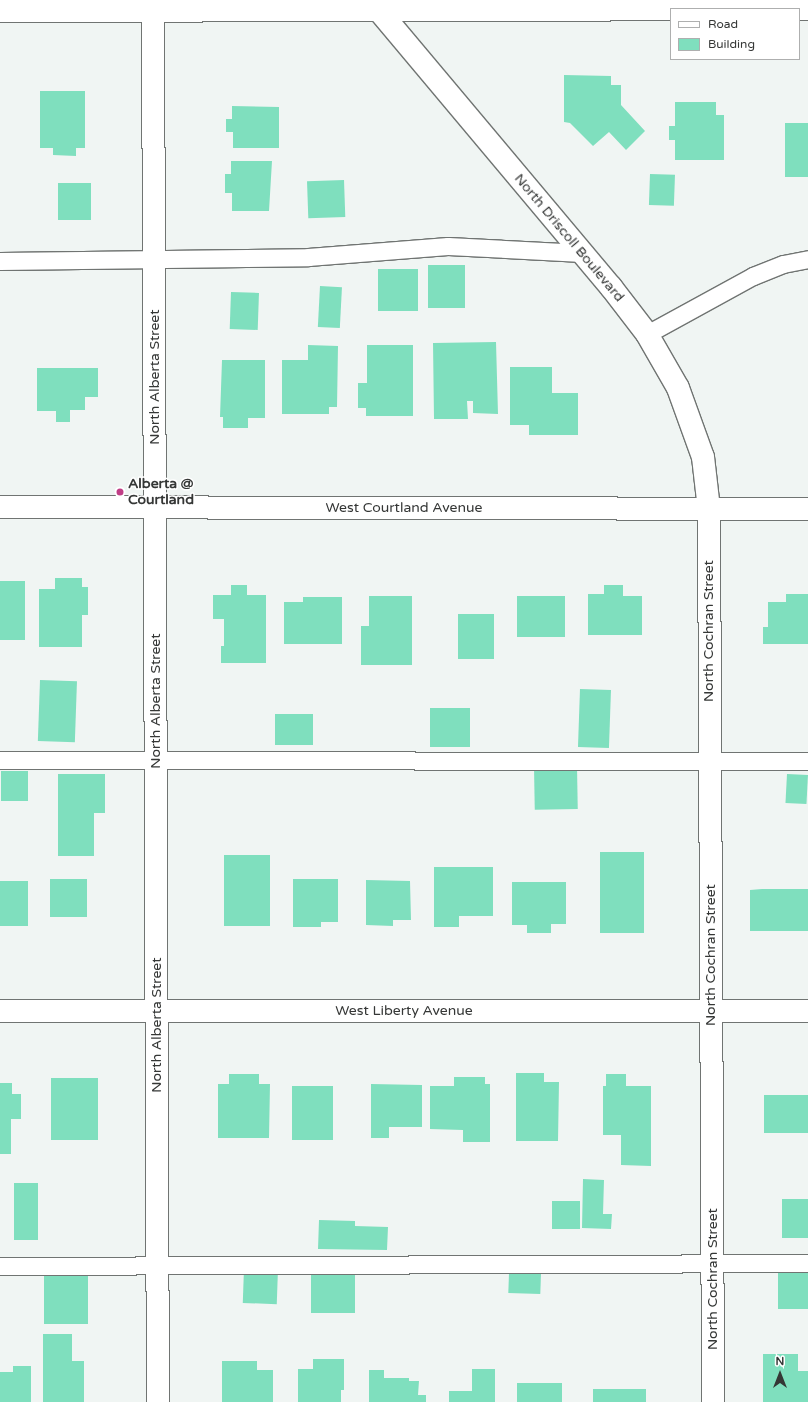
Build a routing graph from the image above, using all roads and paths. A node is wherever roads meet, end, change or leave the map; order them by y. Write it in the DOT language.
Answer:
graph roads {
  1 [pos="374,5"];
  2 [pos="153,6"];
  3 [pos="670,9"];
  4 [pos="0,11"];
  5 [pos="582,253"];
  6 [pos="155,259"];
  7 [pos="808,259"];
  8 [pos="0,261"];
  9 [pos="647,334"];
  10 [pos="0,507"];
  11 [pos="155,507"];
  12 [pos="709,509"];
  13 [pos="808,509"];
  14 [pos="157,759"];
  15 [pos="0,760"];
  16 [pos="709,761"];
  17 [pos="808,761"];
  18 [pos="157,1010"];
  19 [pos="711,1010"];
  20 [pos="0,1011"];
  21 [pos="808,1011"];
  22 [pos="713,1263"];
  23 [pos="808,1263"];
  24 [pos="0,1266"];
  25 [pos="157,1266"];
  26 [pos="158,1402"];
  27 [pos="713,1402"];
  1 -- 2 [label="main road"];
  1 -- 3 [label="main road"];
  1 -- 5 [label="main road, North Driscoll Boulevard"];
  2 -- 4 [label="main road"];
  2 -- 6 [label="main road, North Alberta Street"];
  5 -- 6 [label="lane"];
  5 -- 9 [label="main road, North Driscoll Boulevard"];
  6 -- 8 [label="lane"];
  6 -- 11 [label="main road, North Alberta Street"];
  7 -- 9 [label="lane"];
  9 -- 12 [label="main road, North Driscoll Boulevard"];
  10 -- 11 [label="main road, West Courtland Avenue"];
  11 -- 12 [label="main road, West Courtland Avenue"];
  11 -- 14 [label="main road, North Alberta Street"];
  12 -- 13 [label="main road, West Courtland Avenue"];
  12 -- 16 [label="main road, North Cochran Street"];
  14 -- 15 [label="lane"];
  14 -- 16 [label="lane"];
  14 -- 18 [label="main road, North Alberta Street"];
  16 -- 17 [label="lane"];
  16 -- 19 [label="main road, North Cochran Street"];
  18 -- 19 [label="main road, West Liberty Avenue"];
  18 -- 20 [label="main road, West Liberty Avenue"];
  18 -- 25 [label="main road, North Alberta Street"];
  19 -- 21 [label="main road, West Liberty Avenue"];
  19 -- 22 [label="main road, North Cochran Street"];
  22 -- 23 [label="lane"];
  22 -- 25 [label="lane"];
  22 -- 27 [label="main road, North Cochran Street"];
  24 -- 25 [label="lane"];
  25 -- 26 [label="main road, North Alberta Street"];
}
